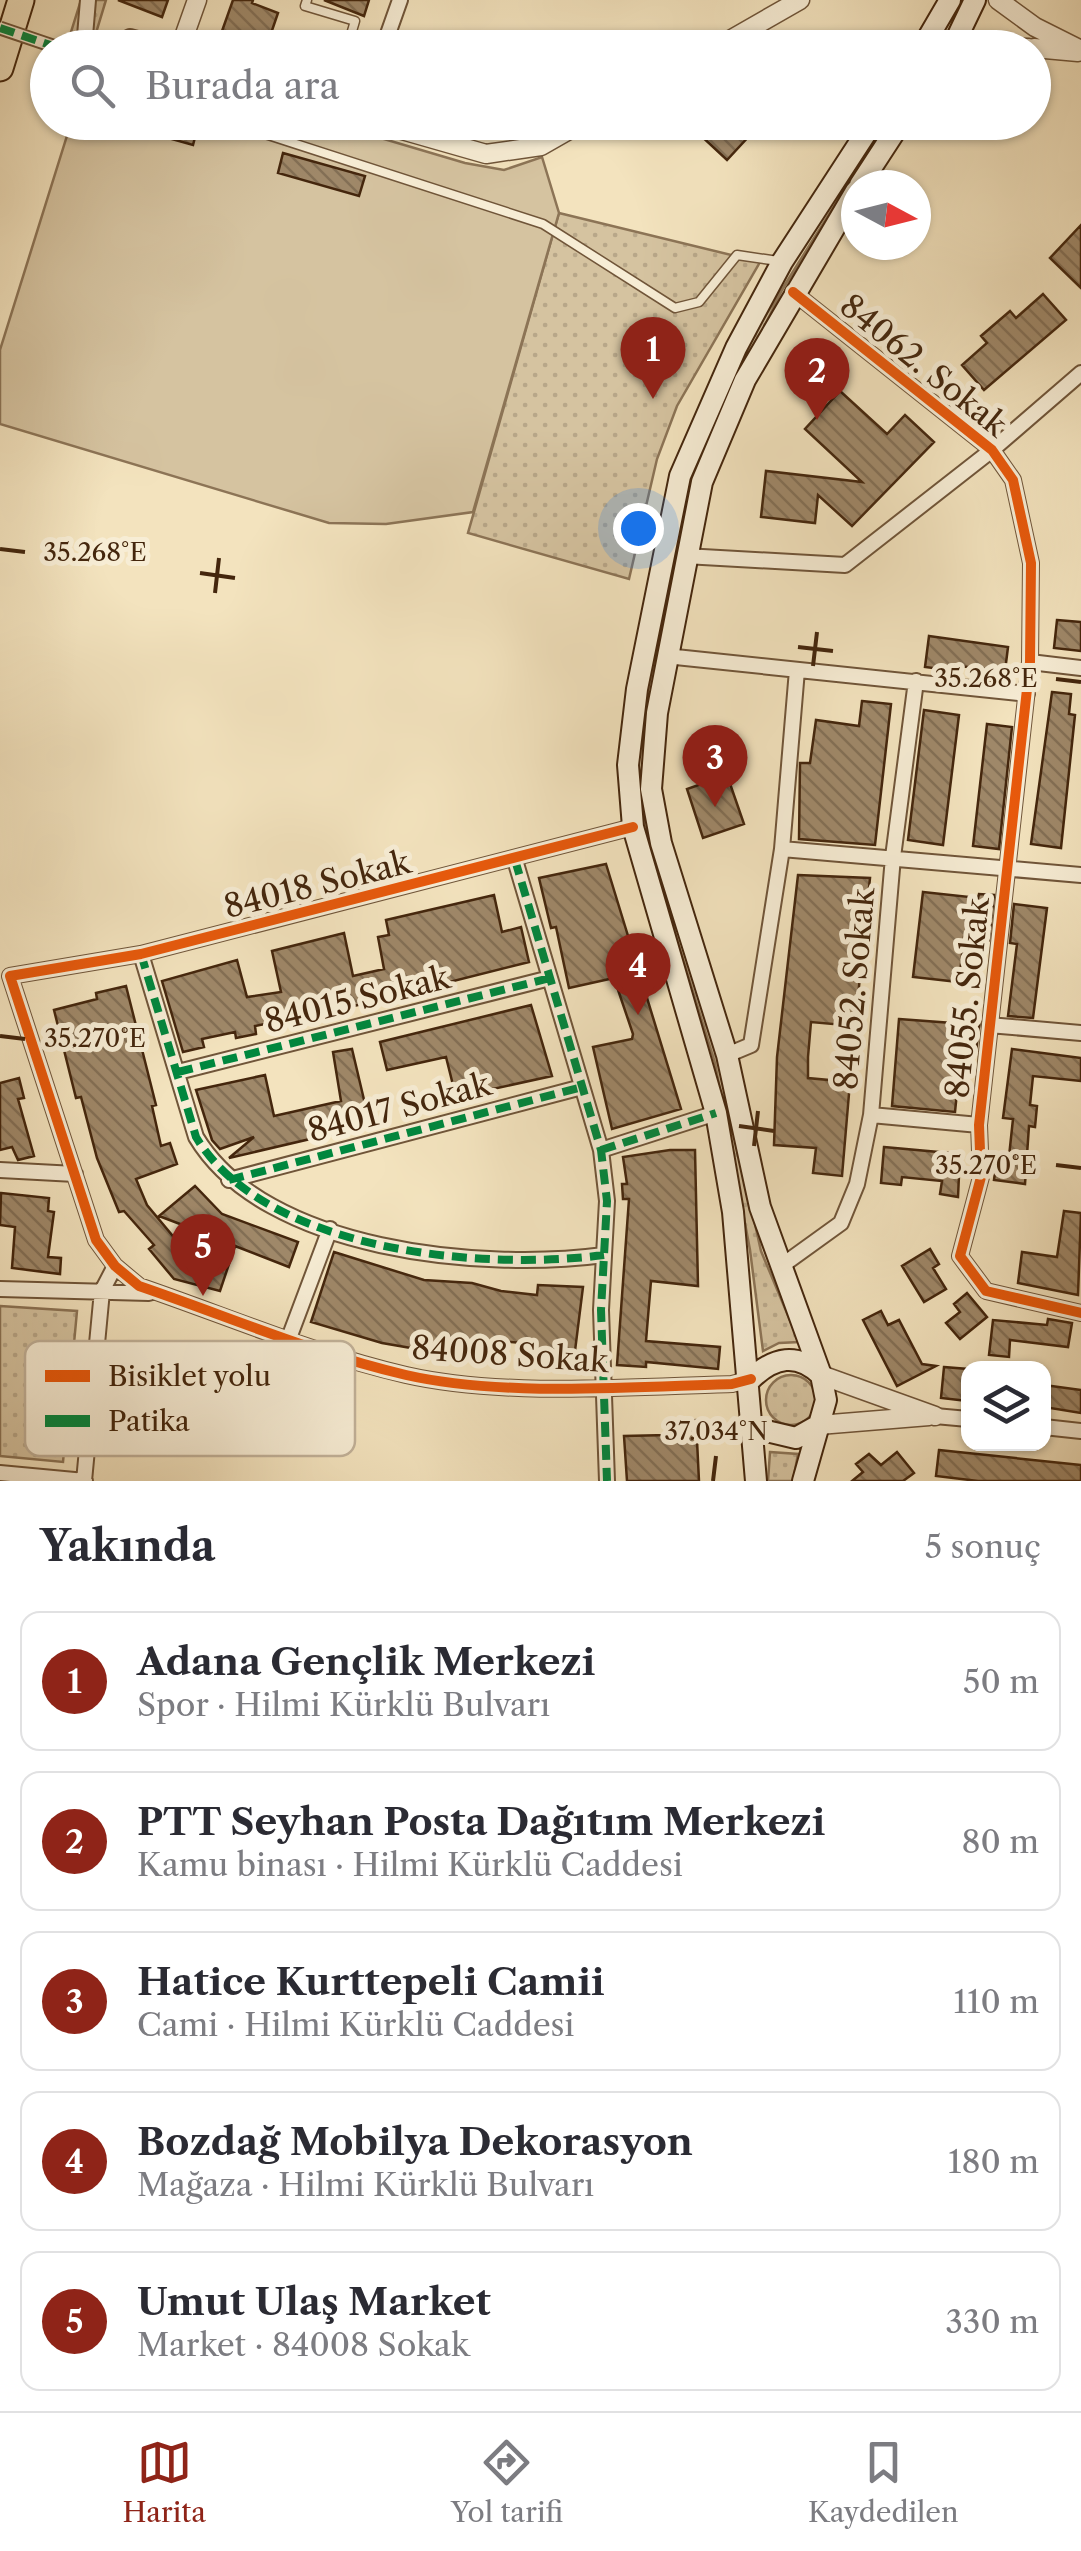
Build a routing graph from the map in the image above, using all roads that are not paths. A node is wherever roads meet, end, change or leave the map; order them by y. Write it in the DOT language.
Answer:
graph roads {
  1 [pos="21,0"];
  2 [pos="88,0"];
  3 [pos="197,0"];
  4 [pos="307,0"];
  5 [pos="400,0"];
  6 [pos="950,0"];
  7 [pos="975,0"];
  8 [pos="998,0"];
  9 [pos="797,1"];
  10 [pos="0,28"];
  11 [pos="86,30"];
  12 [pos="186,30"];
  13 [pos="353,30"];
  14 [pos="389,30"];
  15 [pos="747,30"];
  16 [pos="932,30"];
  17 [pos="960,30"];
  18 [pos="1042,30"];
  19 [pos="1051,35"];
  20 [pos="30,38"];
  21 [pos="1051,49"];
  22 [pos="1081,51"];
  23 [pos="0,68"];
  24 [pos="284,140"];
  25 [pos="437,140"];
  26 [pos="552,140"];
  27 [pos="862,140"];
  28 [pos="889,140"];
  29 [pos="870,170"];
  30 [pos="841,215"];
  31 [pos="782,262"];
  32 [pos="793,292"];
  33 [pos="1081,372"];
  34 [pos="992,450"];
  35 [pos="685,556"];
  36 [pos="666,656"];
  37 [pos="1030,662"];
  38 [pos="1081,668"];
  39 [pos="798,670"];
  40 [pos="916,681"];
  41 [pos="1027,694"];
  42 [pos="632,826"];
  43 [pos="782,849"];
  44 [pos="893,857"];
  45 [pos="515,860"];
  46 [pos="1006,865"];
  47 [pos="1081,875"];
  48 [pos="141,954"];
  49 [pos="10,976"];
  50 [pos="550,978"];
  51 [pos="990,1025"];
  52 [pos="1081,1032"];
  53 [pos="727,1055"];
  54 [pos="178,1072"];
  55 [pos="582,1087"];
  56 [pos="716,1113"];
  57 [pos="871,1115"];
  58 [pos="979,1125"];
  59 [pos="601,1150"];
  60 [pos="0,1170"];
  61 [pos="75,1174"];
  62 [pos="229,1180"];
  63 [pos="330,1229"];
  64 [pos="604,1256"];
  65 [pos="115,1266"];
  66 [pos="780,1267"];
  67 [pos="0,1290"];
  68 [pos="102,1291"];
  69 [pos="163,1294"];
  70 [pos="1081,1312"];
  71 [pos="289,1338"];
  72 [pos="97,1341"];
  73 [pos="298,1341"];
  74 [pos="355,1359"];
  75 [pos="822,1375"];
  76 [pos="750,1378"];
  77 [pos="602,1388"];
  78 [pos="935,1416"];
  79 [pos="961,1418"];
  80 [pos="819,1425"];
  81 [pos="754,1428"];
  82 [pos="1051,1428"];
  83 [pos="1081,1431"];
  84 [pos="86,1456"];
  85 [pos="0,1473"];
  86 [pos="84,1481"];
  87 [pos="607,1481"];
  88 [pos="756,1481"];
  89 [pos="802,1481"];
  1 -- 23 [label="highway"];
  2 -- 11 [label="street"];
  3 -- 12 [label="street"];
  4 -- 13 [label="lane"];
  5 -- 14 [label="street"];
  6 -- 16 [label="main road"];
  7 -- 17 [label="main road"];
  8 -- 18 [label="street"];
  9 -- 15 [label="street"];
  10 -- 20 [label="street, bridge"];
  19 -- 22 [label="street"];
  21 -- 22 [label="street"];
  24 -- 31 [label="lane"];
  25 -- 26 [label="street"];
  27 -- 31 [label="main road"];
  28 -- 29 [label="main road"];
  30 -- 32 [label="main road"];
  31 -- 42 [label="main road"];
  32 -- 34 [label="street, 84062. Sokak"];
  32 -- 35 [label="main road"];
  33 -- 34 [label="street"];
  34 -- 35 [label="street"];
  34 -- 37 [label="street, 84062. Sokak"];
  35 -- 36 [label="main road"];
  36 -- 39 [label="street"];
  36 -- 53 [label="main road"];
  37 -- 38 [label="street"];
  37 -- 41 [label="street, 84055. Sokak"];
  39 -- 40 [label="street"];
  39 -- 43 [label="street"];
  40 -- 41 [label="street"];
  40 -- 44 [label="street, 84052. Sokak"];
  41 -- 46 [label="street, 84055. Sokak"];
  42 -- 45 [label="street, 84018 Sokak"];
  42 -- 56 [label="main road"];
  43 -- 44 [label="street"];
  43 -- 53 [label="street"];
  44 -- 46 [label="street"];
  44 -- 57 [label="street, 84052. Sokak"];
  45 -- 48 [label="street, 84018 Sokak"];
  45 -- 50 [label="street"];
  46 -- 47 [label="street"];
  46 -- 51 [label="street, 84055. Sokak"];
  48 -- 49 [label="street, 84018 Sokak"];
  48 -- 54 [label="street"];
  49 -- 61 [label="street, 84008 Sokak"];
  50 -- 54 [label="street, 84015 Sokak"];
  50 -- 55 [label="street"];
  51 -- 52 [label="street"];
  51 -- 58 [label="street, 84055. Sokak"];
  53 -- 66 [label="main road"];
  54 -- 62 [label="street"];
  55 -- 59 [label="street"];
  55 -- 62 [label="street, 84017 Sokak"];
  56 -- 59 [label="street"];
  56 -- 76 [label="main road"];
  57 -- 58 [label="street"];
  57 -- 66 [label="street, 84052. Sokak"];
  58 -- 70 [label="street, 84055. Sokak"];
  59 -- 64 [label="street"];
  60 -- 61 [label="street"];
  61 -- 65 [label="street, 84008 Sokak"];
  62 -- 63 [label="street"];
  63 -- 64 [label="street"];
  63 -- 71 [label="street"];
  64 -- 77 [label="street"];
  65 -- 68 [label="street"];
  65 -- 69 [label="street, 84008 Sokak"];
  66 -- 75 [label="main road"];
  67 -- 68 [label="street"];
  68 -- 69 [label="street"];
  68 -- 72 [label="street"];
  69 -- 71 [label="street, 84008 Sokak"];
  71 -- 73 [label="street, 84008 Sokak"];
  74 -- 77 [label="street, 84008 Sokak"];
  75 -- 76 [label="main road"];
  75 -- 78 [label="street"];
  75 -- 80 [label="main road"];
  76 -- 77 [label="street, 84008 Sokak"];
  76 -- 81 [label="main road"];
  77 -- 87 [label="street"];
  78 -- 79 [label="street"];
  78 -- 80 [label="street"];
  80 -- 81 [label="main road"];
  80 -- 89 [label="main road"];
  81 -- 88 [label="main road"];
  82 -- 83 [label="street"];
  84 -- 86 [label="street"];
  85 -- 86 [label="street"];
}
